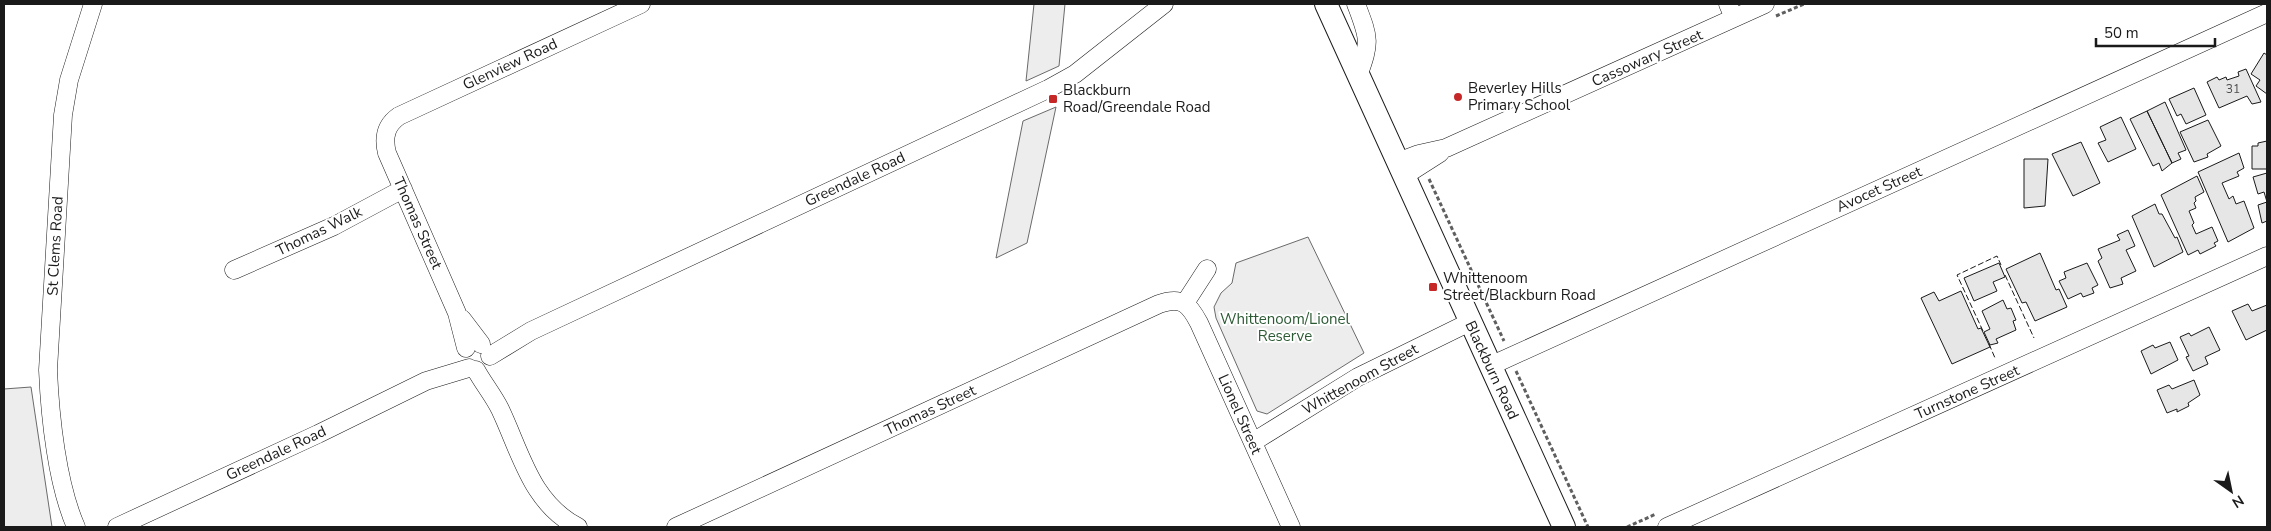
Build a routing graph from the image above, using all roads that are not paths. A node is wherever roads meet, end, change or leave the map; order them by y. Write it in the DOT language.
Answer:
graph roads {
  1 [pos="93,4"];
  2 [pos="641,4"];
  3 [pos="1164,4"];
  4 [pos="1326,4"];
  5 [pos="1356,4"];
  6 [pos="1731,11"];
  7 [pos="1767,12"];
  8 [pos="2267,13"];
  9 [pos="1358,76"];
  10 [pos="386,133"];
  11 [pos="1401,169"];
  12 [pos="403,189"];
  13 [pos="2267,256"];
  14 [pos="1207,269"];
  15 [pos="234,270"];
  16 [pos="1185,303"];
  17 [pos="1470,322"];
  18 [pos="477,356"];
  19 [pos="1490,366"];
  20 [pos="1253,442"];
  21 [pos="64,492"];
  22 [pos="120,525"];
  23 [pos="64,527"];
  24 [pos="76,527"];
  25 [pos="103,527"];
  26 [pos="578,527"];
  27 [pos="676,527"];
  28 [pos="1291,527"];
  29 [pos="1564,527"];
  30 [pos="1667,527"];
  1 -- 21 [label="street, St Clems Road"];
  2 -- 10 [label="street, Glenview Road"];
  3 -- 18 [label="street, Greendale Road"];
  4 -- 9 [label="main road, Blackburn Road"];
  5 -- 9 [label="street"];
  6 -- 7 [label="street, Cassowary Street"];
  6 -- 11 [label="street, Cassowary Street"];
  8 -- 19 [label="street, Avocet Street"];
  9 -- 11 [label="main road, Blackburn Road"];
  10 -- 12 [label="street, Thomas Street"];
  11 -- 17 [label="main road, Blackburn Road"];
  12 -- 15 [label="street, Thomas Walk"];
  12 -- 18 [label="street, Thomas Street"];
  13 -- 30 [label="street, Turnstone Street"];
  14 -- 16 [label="street"];
  16 -- 20 [label="street, Lionel Street"];
  16 -- 27 [label="street, Thomas Street"];
  17 -- 19 [label="main road, Blackburn Road"];
  17 -- 20 [label="street, Whittenoom Street"];
  18 -- 22 [label="street, Greendale Road"];
  18 -- 26 [label="street, Thomas Street"];
  19 -- 29 [label="main road, Blackburn Road"];
  20 -- 28 [label="street, Lionel Street"];
  21 -- 23 [label="street, St Clems Road"];
  21 -- 24 [label="street, St Clems Road"];
  22 -- 25 [label="street, Greendale Road"];
}
